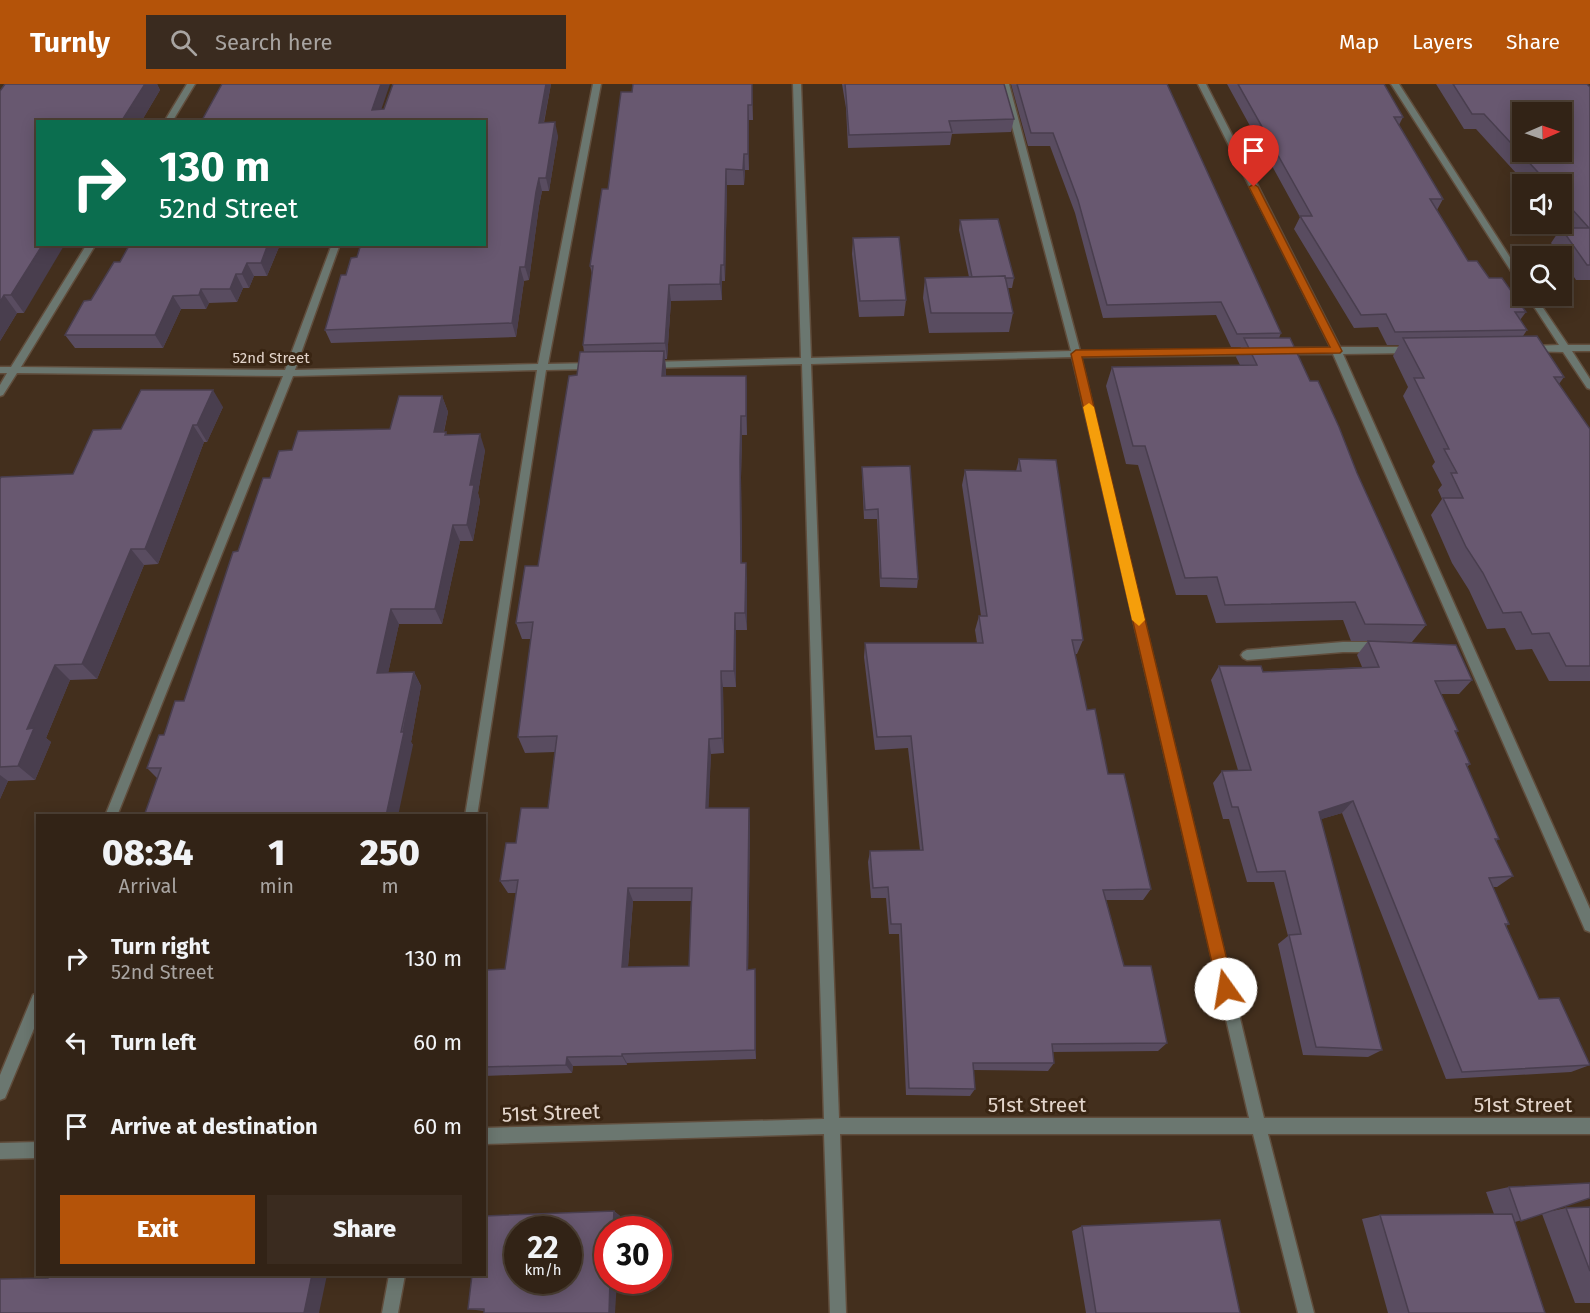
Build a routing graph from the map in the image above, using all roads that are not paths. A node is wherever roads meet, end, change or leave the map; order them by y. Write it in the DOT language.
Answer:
graph roads {
  1 [pos="191,84"];
  2 [pos="597,84"];
  3 [pos="797,84"];
  4 [pos="1005,84"];
  5 [pos="1202,84"];
  6 [pos="1395,84"];
  7 [pos="169,120"];
  8 [pos="91,246"];
  9 [pos="335,246"];
  10 [pos="1512,266"];
  11 [pos="1538,306"];
  12 [pos="1565,348"];
  13 [pos="1590,348"];
  14 [pos="1520,349"];
  15 [pos="1428,350"];
  16 [pos="1337,351"];
  17 [pos="1076,354"];
  18 [pos="808,360"];
  19 [pos="634,365"];
  20 [pos="600,366"];
  21 [pos="542,368"];
  22 [pos="0,370"];
  23 [pos="14,370"];
  24 [pos="289,373"];
  25 [pos="1590,386"];
  26 [pos="0,393"];
  27 [pos="1392,648"];
  28 [pos="1247,655"];
  29 [pos="112,814"];
  30 [pos="471,814"];
  31 [pos="1590,925"];
  32 [pos="36,1005"];
  33 [pos="0,1093"];
  34 [pos="1258,1125"];
  35 [pos="832,1126"];
  36 [pos="1590,1126"];
  37 [pos="486,1136"];
  38 [pos="36,1150"];
  39 [pos="0,1151"];
  40 [pos="397,1276"];
  41 [pos="390,1313"];
  42 [pos="838,1313"];
  43 [pos="1306,1313"];
  1 -- 7 [label="street"];
  2 -- 21 [label="street"];
  3 -- 18 [label="street"];
  4 -- 17 [label="street"];
  5 -- 16 [label="street"];
  6 -- 10 [label="street"];
  8 -- 23 [label="street"];
  9 -- 24 [label="street"];
  11 -- 12 [label="street"];
  12 -- 13 [label="street"];
  12 -- 14 [label="street"];
  12 -- 25 [label="street"];
  15 -- 16 [label="street"];
  16 -- 17 [label="street"];
  16 -- 31 [label="street"];
  17 -- 18 [label="street"];
  17 -- 34 [label="street"];
  18 -- 19 [label="street"];
  18 -- 35 [label="street"];
  20 -- 21 [label="street, 52nd Street"];
  21 -- 24 [label="street, 52nd Street"];
  21 -- 30 [label="street"];
  22 -- 23 [label="street, 52nd Street"];
  23 -- 24 [label="street, 52nd Street"];
  23 -- 26 [label="street"];
  24 -- 29 [label="street"];
  27 -- 28 [label="street"];
  32 -- 33 [label="street"];
  34 -- 35 [label="street, 51st Street"];
  34 -- 36 [label="street, 51st Street"];
  34 -- 43 [label="street"];
  35 -- 37 [label="street, 51st Street"];
  35 -- 42 [label="street"];
  38 -- 39 [label="street"];
  40 -- 41 [label="street"];
}
